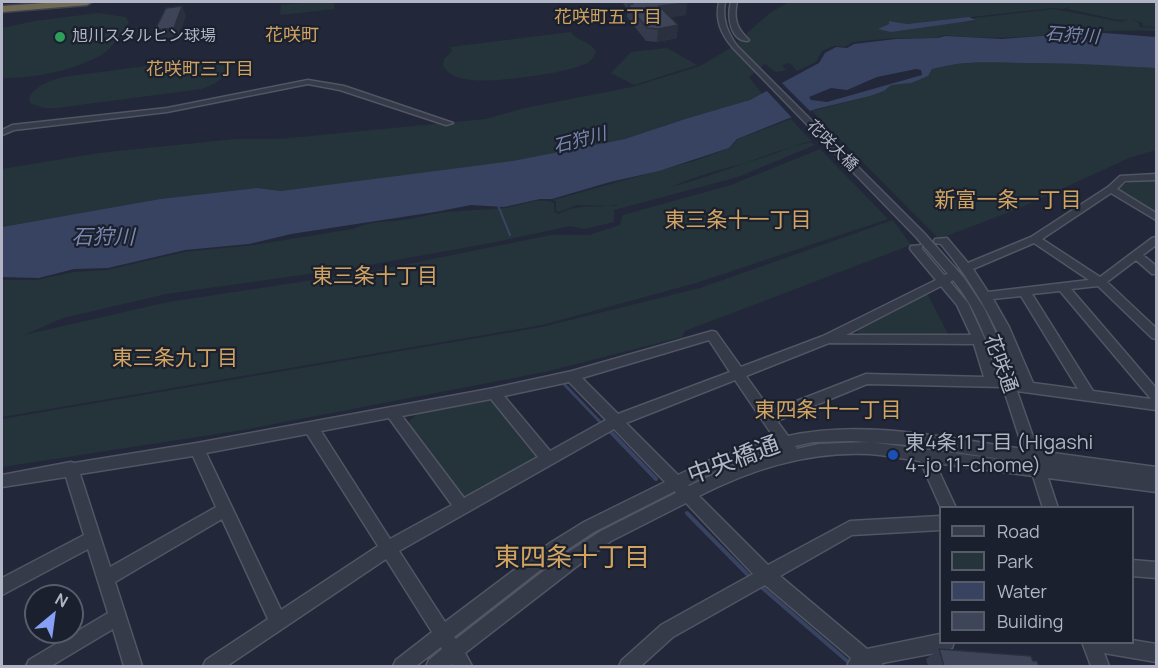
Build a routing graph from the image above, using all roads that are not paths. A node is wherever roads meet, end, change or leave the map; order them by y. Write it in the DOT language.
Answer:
graph roads {
  1 [pos="87,2"];
  2 [pos="722,2"];
  3 [pos="734,2"];
  4 [pos="2,9"];
  5 [pos="746,40"];
  6 [pos="449,123"];
  7 [pos="2,133"];
  8 [pos="1156,177"];
  9 [pos="1111,189"];
  10 [pos="1156,217"];
  11 [pos="1035,239"];
  12 [pos="1156,240"];
  13 [pos="939,241"];
  14 [pos="919,242"];
  15 [pos="1137,255"];
  16 [pos="966,268"];
  17 [pos="1156,271"];
  18 [pos="946,279"];
  19 [pos="1100,282"];
  20 [pos="1063,287"];
  21 [pos="1025,293"];
  22 [pos="987,296"];
  23 [pos="1156,335"];
  24 [pos="827,339"];
  25 [pos="979,340"];
  26 [pos="738,374"];
  27 [pos="572,376"];
  28 [pos="992,381"];
  29 [pos="1007,384"];
  30 [pos="1028,388"];
  31 [pos="494,393"];
  32 [pos="1089,396"];
  33 [pos="1156,396"];
  34 [pos="1156,405"];
  35 [pos="393,414"];
  36 [pos="769,418"];
  37 [pos="609,425"];
  38 [pos="311,428"];
  39 [pos="784,442"];
  40 [pos="197,449"];
  41 [pos="793,455"];
  42 [pos="925,456"];
  43 [pos="548,459"];
  44 [pos="1035,463"];
  45 [pos="71,468"];
  46 [pos="1156,473"];
  47 [pos="2,481"];
  48 [pos="1156,486"];
  49 [pos="683,487"];
  50 [pos="949,506"];
  51 [pos="1052,506"];
  52 [pos="462,507"];
  53 [pos="226,509"];
  54 [pos="939,523"];
  55 [pos="93,538"];
  56 [pos="387,549"];
  57 [pos="1134,568"];
  58 [pos="1156,570"];
  59 [pos="106,578"];
  60 [pos="757,579"];
  61 [pos="2,587"];
  62 [pos="117,617"];
  63 [pos="279,622"];
  64 [pos="443,635"];
  65 [pos="939,644"];
  66 [pos="1093,644"];
  67 [pos="1104,644"];
  68 [pos="1156,653"];
  69 [pos="458,659"];
  70 [pos="863,664"];
  71 [pos="35,666"];
  72 [pos="133,666"];
  73 [pos="212,666"];
  74 [pos="402,666"];
  75 [pos="435,666"];
  76 [pos="628,666"];
  77 [pos="1100,666"];
  1 -- 4 [label="highway"];
  2 -- 14 [label="street, 花咲大橋"];
  3 -- 5 [label="street"];
  6 -- 7 [label="street"];
  8 -- 9 [label="street"];
  9 -- 10 [label="street"];
  9 -- 11 [label="street"];
  11 -- 16 [label="street"];
  11 -- 19 [label="street"];
  12 -- 15 [label="street"];
  13 -- 16 [label="street"];
  14 -- 18 [label="street"];
  14 -- 29 [label="street, 花咲通"];
  15 -- 17 [label="street"];
  15 -- 19 [label="street"];
  16 -- 22 [label="street"];
  18 -- 24 [label="street"];
  18 -- 25 [label="street"];
  19 -- 20 [label="street"];
  19 -- 23 [label="street"];
  20 -- 21 [label="street"];
  20 -- 33 [label="street"];
  21 -- 22 [label="street"];
  21 -- 32 [label="street"];
  22 -- 30 [label="street"];
  24 -- 25 [label="street"];
  24 -- 26 [label="street"];
  25 -- 28 [label="street"];
  26 -- 27 [label="street"];
  26 -- 36 [label="street"];
  26 -- 37 [label="street"];
  27 -- 31 [label="street"];
  27 -- 37 [label="street"];
  28 -- 29 [label="street"];
  28 -- 36 [label="street"];
  29 -- 30 [label="street"];
  29 -- 44 [label="street, 花咲通"];
  30 -- 32 [label="street"];
  31 -- 35 [label="street"];
  31 -- 43 [label="street"];
  32 -- 34 [label="street"];
  35 -- 38 [label="street"];
  35 -- 52 [label="street"];
  36 -- 39 [label="street"];
  37 -- 43 [label="street"];
  37 -- 49 [label="street"];
  38 -- 40 [label="street"];
  38 -- 56 [label="street"];
  39 -- 41 [label="street"];
  39 -- 44 [label="street, 中央橋通"];
  39 -- 49 [label="street, 中央橋通"];
  40 -- 45 [label="street"];
  40 -- 53 [label="street"];
  41 -- 42 [label="street, 中央橋通"];
  41 -- 49 [label="street, 中央橋通"];
  42 -- 44 [label="street, 中央橋通"];
  42 -- 50 [label="street"];
  43 -- 52 [label="street"];
  44 -- 46 [label="street, 中央橋通"];
  44 -- 48 [label="street, 中央橋通"];
  44 -- 51 [label="street, 花咲通"];
  45 -- 47 [label="street"];
  45 -- 55 [label="street"];
  49 -- 60 [label="street"];
  49 -- 64 [label="street, 中央橋通"];
  49 -- 69 [label="street, 中央橋通"];
  52 -- 56 [label="street"];
  53 -- 59 [label="street"];
  53 -- 63 [label="street"];
  54 -- 60 [label="street"];
  55 -- 59 [label="street"];
  55 -- 61 [label="street"];
  56 -- 63 [label="street"];
  56 -- 64 [label="street"];
  57 -- 58 [label="street"];
  59 -- 62 [label="street"];
  60 -- 70 [label="street"];
  60 -- 76 [label="street"];
  62 -- 71 [label="street"];
  62 -- 72 [label="street"];
  63 -- 73 [label="street"];
  64 -- 69 [label="street"];
  64 -- 74 [label="street, 中央橋通"];
  65 -- 70 [label="street"];
  66 -- 77 [label="street"];
  67 -- 68 [label="street"];
  69 -- 75 [label="street, 中央橋通"];
}
